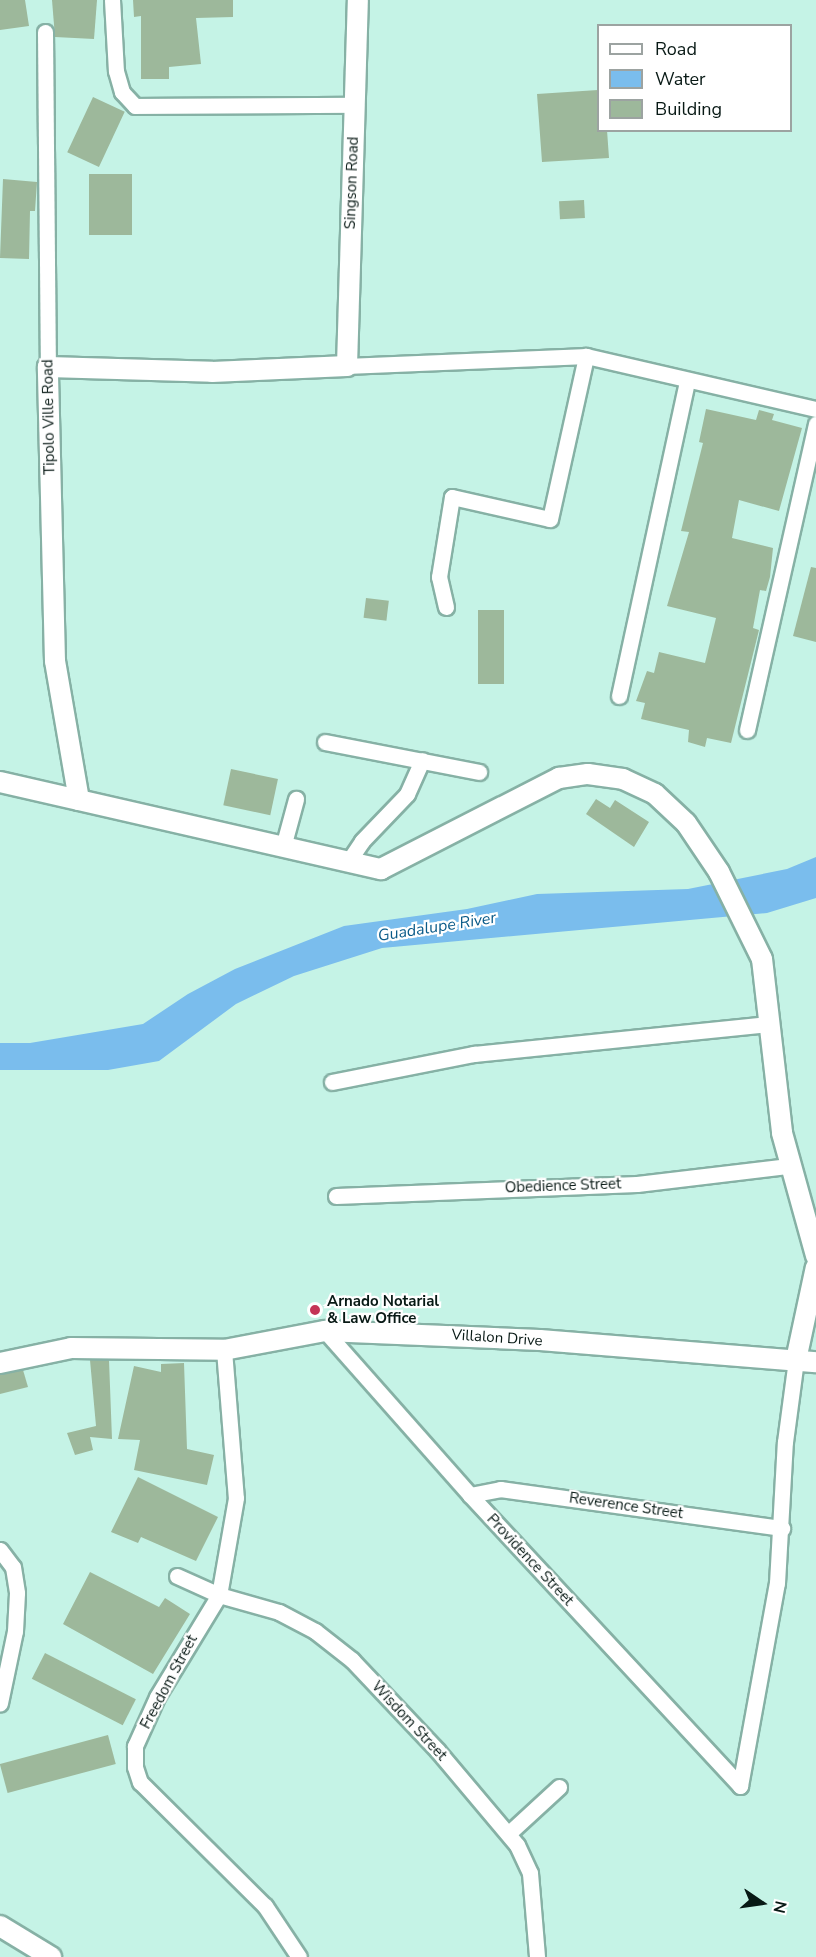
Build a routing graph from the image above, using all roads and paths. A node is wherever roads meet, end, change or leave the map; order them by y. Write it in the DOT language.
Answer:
graph roads {
  1 [pos="112,0"];
  2 [pos="358,0"];
  3 [pos="45,32"];
  4 [pos="354,105"];
  5 [pos="586,356"];
  6 [pos="347,366"];
  7 [pos="48,367"];
  8 [pos="687,381"];
  9 [pos="816,410"];
  10 [pos="816,424"];
  11 [pos="446,607"];
  12 [pos="619,696"];
  13 [pos="747,730"];
  14 [pos="326,742"];
  15 [pos="422,760"];
  16 [pos="479,772"];
  17 [pos="0,782"];
  18 [pos="296,799"];
  19 [pos="79,800"];
  20 [pos="283,847"];
  21 [pos="348,862"];
  22 [pos="768,1024"];
  23 [pos="333,1082"];
  24 [pos="789,1166"];
  25 [pos="336,1196"];
  26 [pos="816,1256"];
  27 [pos="816,1267"];
  28 [pos="325,1331"];
  29 [pos="224,1350"];
  30 [pos="796,1360"];
  31 [pos="816,1362"];
  32 [pos="0,1363"];
  33 [pos="470,1495"];
  34 [pos="782,1528"];
  35 [pos="0,1550"];
  36 [pos="177,1576"];
  37 [pos="219,1595"];
  38 [pos="0,1702"];
  39 [pos="559,1787"];
  40 [pos="508,1833"];
  41 [pos="0,1926"];
  42 [pos="51,1957"];
  43 [pos="299,1957"];
  44 [pos="537,1957"];
  1 -- 4 [label="street"];
  2 -- 4 [label="street, Singson Road"];
  3 -- 7 [label="street, Tipolo Ville Road"];
  4 -- 6 [label="street, Singson Road"];
  5 -- 6 [label="street"];
  5 -- 8 [label="street"];
  5 -- 11 [label="street"];
  6 -- 7 [label="street"];
  7 -- 19 [label="street, Tipolo Ville Road"];
  8 -- 9 [label="street"];
  8 -- 12 [label="street"];
  10 -- 13 [label="street"];
  14 -- 15 [label="street"];
  15 -- 16 [label="street"];
  15 -- 21 [label="street"];
  17 -- 19 [label="street"];
  18 -- 20 [label="street"];
  19 -- 20 [label="street"];
  20 -- 21 [label="street"];
  21 -- 22 [label="street"];
  22 -- 23 [label="street"];
  22 -- 24 [label="street"];
  24 -- 25 [label="street, Obedience Street"];
  24 -- 26 [label="street"];
  27 -- 30 [label="street"];
  28 -- 29 [label="street, Villalon Drive"];
  28 -- 30 [label="street, Villalon Drive"];
  28 -- 33 [label="street, Providence Street"];
  29 -- 32 [label="street, Villalon Drive"];
  29 -- 37 [label="street, Freedom Street"];
  30 -- 31 [label="street, Villalon Drive"];
  30 -- 34 [label="street"];
  33 -- 34 [label="street, Reverence Street"];
  33 -- 34 [label="street, Providence Street"];
  35 -- 38 [label="street"];
  36 -- 37 [label="street, Wisdom Street"];
  37 -- 40 [label="street, Wisdom Street"];
  37 -- 43 [label="street, Freedom Street"];
  39 -- 40 [label="street"];
  40 -- 44 [label="street, Wisdom Street"];
  41 -- 42 [label="street"];
}
